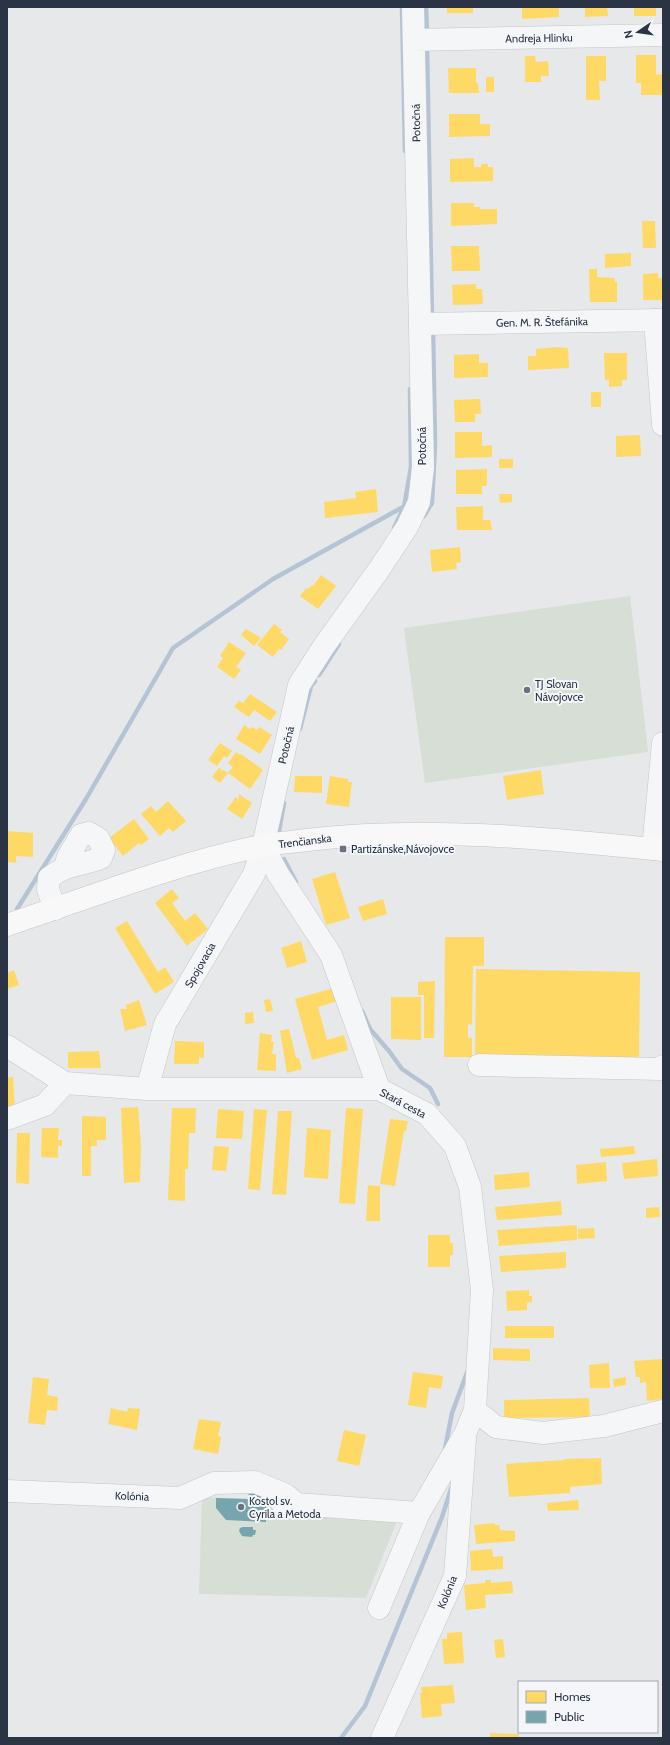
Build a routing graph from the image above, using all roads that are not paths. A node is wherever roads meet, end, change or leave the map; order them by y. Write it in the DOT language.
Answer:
graph roads {
  1 [pos="413,7"];
  2 [pos="663,35"];
  3 [pos="414,40"];
  4 [pos="659,320"];
  5 [pos="421,324"];
  6 [pos="663,425"];
  7 [pos="663,742"];
  8 [pos="263,846"];
  9 [pos="658,849"];
  10 [pos="65,867"];
  11 [pos="55,909"];
  12 [pos="7,925"];
  13 [pos="7,1046"];
  14 [pos="479,1065"];
  15 [pos="663,1066"];
  16 [pos="65,1083"];
  17 [pos="147,1089"];
  18 [pos="379,1089"];
  19 [pos="7,1119"];
  20 [pos="475,1410"];
  21 [pos="663,1411"];
  22 [pos="465,1434"];
  23 [pos="7,1491"];
  24 [pos="267,1501"];
  25 [pos="297,1504"];
  26 [pos="419,1514"];
  27 [pos="379,1608"];
  28 [pos="382,1738"];
  1 -- 3 [label="street, Potočná"];
  2 -- 3 [label="street, Andreja Hlinku"];
  3 -- 5 [label="street, Potočná"];
  4 -- 5 [label="street, Gen. M. R. Štefánika"];
  4 -- 6 [label="street"];
  5 -- 8 [label="street, Potočná"];
  7 -- 9 [label="street"];
  8 -- 9 [label="main road, Trenčianska"];
  8 -- 11 [label="main road, Trenčianska"];
  8 -- 17 [label="street, Spojovacia"];
  8 -- 18 [label="street"];
  10 -- 11 [label="street"];
  11 -- 12 [label="main road, Trenčianska"];
  13 -- 16 [label="street, Stará cesta"];
  14 -- 15 [label="street"];
  16 -- 17 [label="street, Stará cesta"];
  16 -- 19 [label="street"];
  17 -- 18 [label="street, Stará cesta"];
  18 -- 20 [label="street, Stará cesta"];
  20 -- 21 [label="street"];
  20 -- 22 [label="street, Stará cesta"];
  22 -- 26 [label="street"];
  22 -- 28 [label="street, Kolónia"];
  23 -- 25 [label="street, Kolónia"];
  24 -- 25 [label="street, Kolónia"];
  25 -- 26 [label="street, Kolónia"];
  26 -- 27 [label="street"];
}
